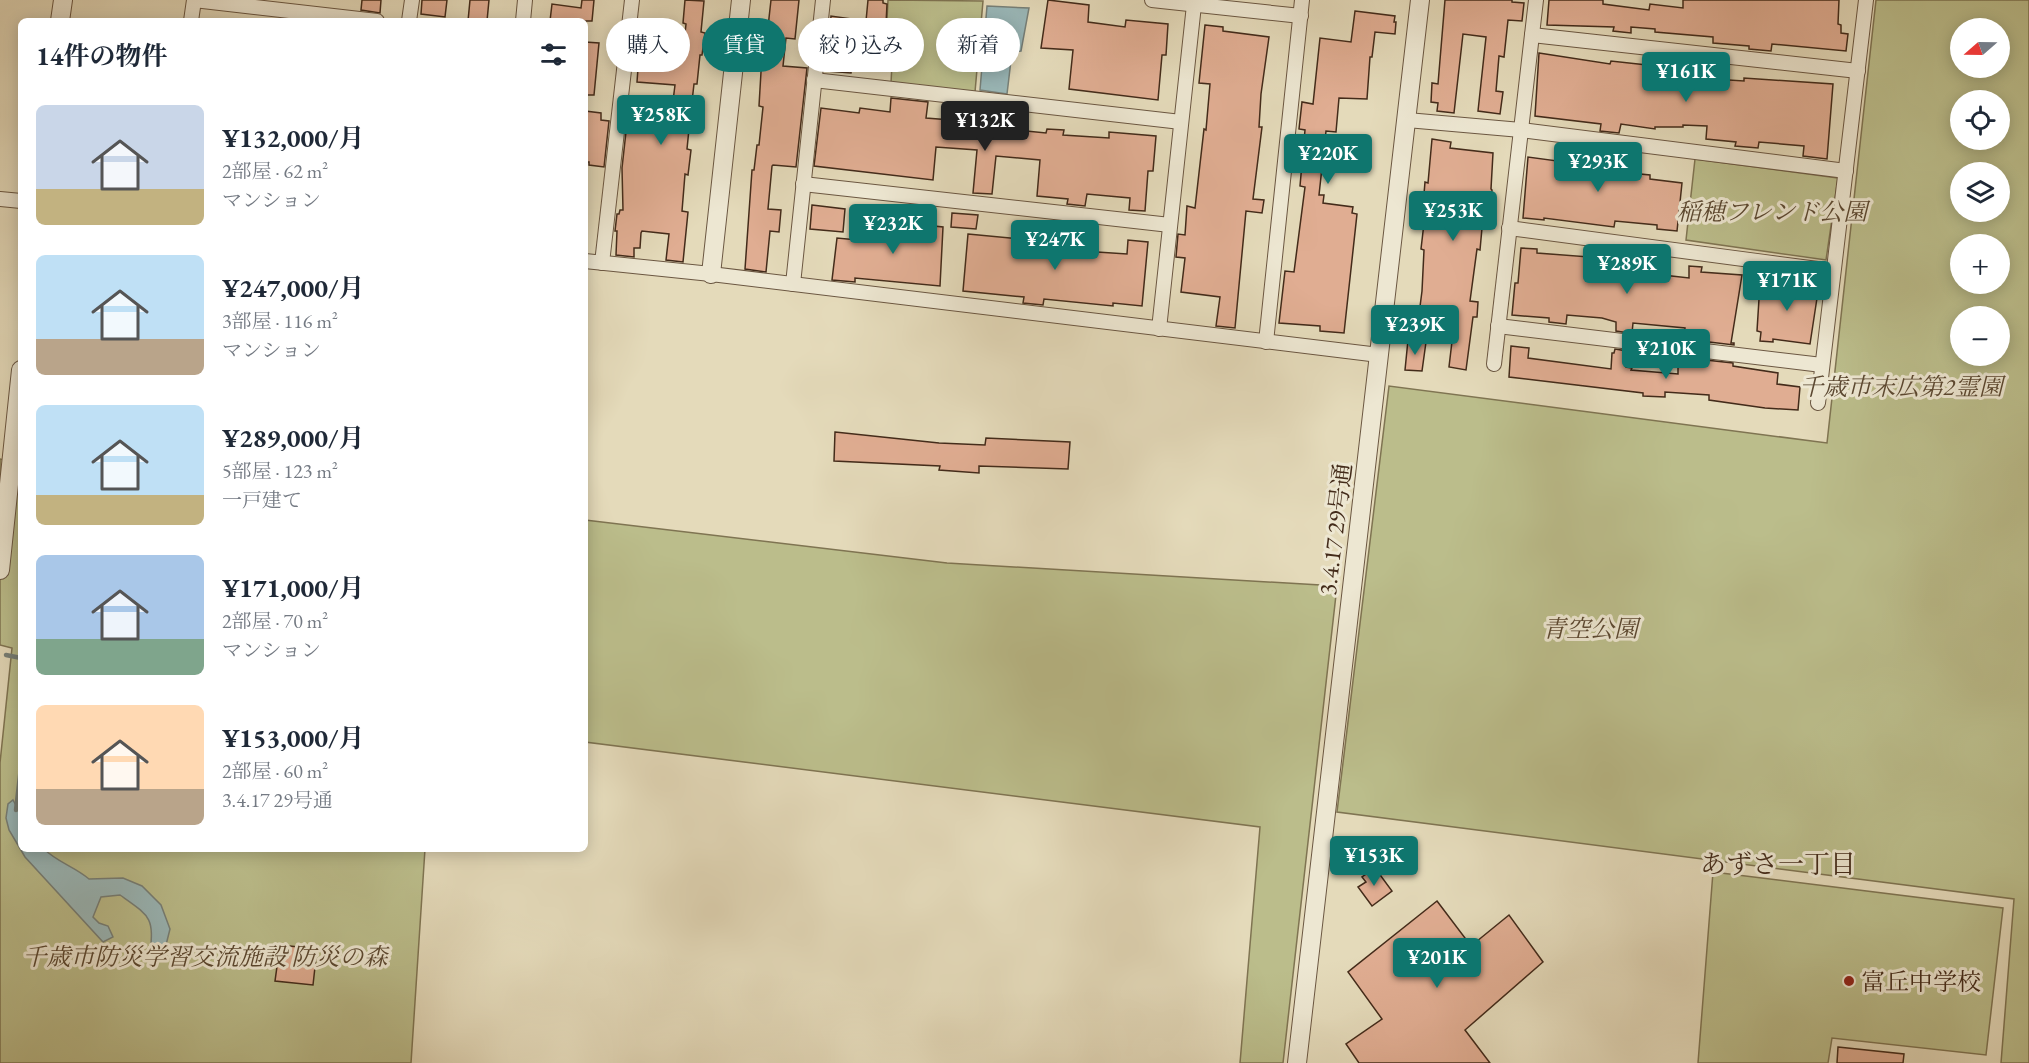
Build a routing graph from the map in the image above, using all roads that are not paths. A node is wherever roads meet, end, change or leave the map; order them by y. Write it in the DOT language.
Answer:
graph roads {
  1 [pos="63,0"];
  2 [pos="194,0"];
  3 [pos="412,0"];
  4 [pos="525,0"];
  5 [pos="632,0"];
  6 [pos="741,0"];
  7 [pos="823,0"];
  8 [pos="1152,0"];
  9 [pos="1302,0"];
  10 [pos="1420,0"];
  11 [pos="1536,0"];
  12 [pos="1866,0"];
  13 [pos="1194,4"];
  14 [pos="1301,16"];
  15 [pos="60,18"];
  16 [pos="191,18"];
  17 [pos="351,18"];
  18 [pos="409,18"];
  19 [pos="523,18"];
  20 [pos="1532,35"];
  21 [pos="1858,70"];
  22 [pos="814,80"];
  23 [pos="1407,120"];
  24 [pos="1181,122"];
  25 [pos="1521,130"];
  26 [pos="1846,171"];
  27 [pos="803,184"];
  28 [pos="0,199"];
  29 [pos="18,201"];
  30 [pos="1170,225"];
  31 [pos="1509,228"];
  32 [pos="588,261"];
  33 [pos="602,262"];
  34 [pos="1833,271"];
  35 [pos="711,274"];
  36 [pos="793,284"];
  37 [pos="1498,326"];
  38 [pos="1159,328"];
  39 [pos="1266,342"];
  40 [pos="1379,355"];
  41 [pos="1494,364"];
  42 [pos="1822,365"];
  43 [pos="18,399"];
  44 [pos="1818,403"];
  45 [pos="0,570"];
  46 [pos="1297,1063"];
  1 -- 15 [label="street"];
  2 -- 16 [label="street"];
  2 -- 17 [label="street"];
  3 -- 18 [label="street"];
  4 -- 19 [label="street"];
  5 -- 33 [label="street"];
  6 -- 35 [label="street"];
  7 -- 22 [label="street"];
  8 -- 13 [label="street"];
  9 -- 14 [label="street"];
  10 -- 23 [label="street, 3.4.17 29号通"];
  11 -- 20 [label="street"];
  12 -- 21 [label="street"];
  13 -- 14 [label="street"];
  13 -- 24 [label="street"];
  14 -- 39 [label="street"];
  20 -- 21 [label="street"];
  20 -- 25 [label="street"];
  21 -- 26 [label="street"];
  22 -- 24 [label="street"];
  22 -- 27 [label="street"];
  23 -- 25 [label="street"];
  23 -- 40 [label="street, 3.4.17 29号通"];
  24 -- 30 [label="street"];
  25 -- 26 [label="street"];
  25 -- 31 [label="street"];
  26 -- 34 [label="street"];
  27 -- 30 [label="street"];
  27 -- 36 [label="street"];
  28 -- 29 [label="street"];
  30 -- 38 [label="street"];
  31 -- 34 [label="street"];
  31 -- 37 [label="street"];
  32 -- 33 [label="street"];
  33 -- 35 [label="street"];
  34 -- 42 [label="street"];
  35 -- 36 [label="street"];
  36 -- 38 [label="street"];
  37 -- 41 [label="street"];
  37 -- 42 [label="street"];
  38 -- 39 [label="street"];
  39 -- 40 [label="street"];
  40 -- 46 [label="street, 3.4.17 29号通"];
  42 -- 44 [label="street"];
  43 -- 45 [label="street"];
}
